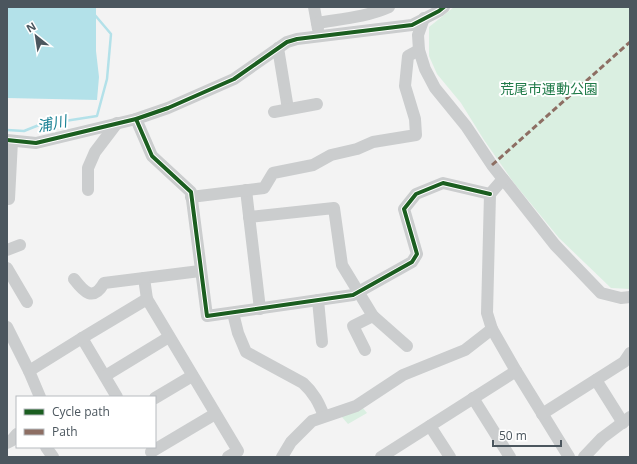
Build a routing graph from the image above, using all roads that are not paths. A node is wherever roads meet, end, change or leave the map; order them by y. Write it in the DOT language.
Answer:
graph roads {
  1 [pos="314,7"];
  2 [pos="444,7"];
  3 [pos="385,8"];
  4 [pos="424,18"];
  5 [pos="317,23"];
  6 [pos="320,36"];
  7 [pos="278,48"];
  8 [pos="419,50"];
  9 [pos="317,104"];
  10 [pos="288,109"];
  11 [pos="274,112"];
  12 [pos="136,119"];
  13 [pos="117,123"];
  14 [pos="9,140"];
  15 [pos="503,179"];
  16 [pos="88,190"];
  17 [pos="246,190"];
  18 [pos="490,194"];
  19 [pos="191,197"];
  20 [pos="7,199"];
  21 [pos="249,217"];
  22 [pos="20,245"];
  23 [pos="7,250"];
  24 [pos="7,268"];
  25 [pos="200,270"];
  26 [pos="144,278"];
  27 [pos="74,280"];
  28 [pos="359,292"];
  29 [pos="630,296"];
  30 [pos="147,300"];
  31 [pos="318,300"];
  32 [pos="27,302"];
  33 [pos="260,309"];
  34 [pos="233,313"];
  35 [pos="373,316"];
  36 [pos="7,328"];
  37 [pos="492,329"];
  38 [pos="169,337"];
  39 [pos="82,338"];
  40 [pos="322,342"];
  41 [pos="407,346"];
  42 [pos="365,350"];
  43 [pos="630,353"];
  44 [pos="29,371"];
  45 [pos="516,371"];
  46 [pos="105,376"];
  47 [pos="192,376"];
  48 [pos="596,380"];
  49 [pos="40,396"];
  50 [pos="116,396"];
  51 [pos="156,397"];
  52 [pos="473,398"];
  53 [pos="215,414"];
  54 [pos="542,414"];
  55 [pos="324,416"];
  56 [pos="626,420"];
  57 [pos="430,426"];
  58 [pos="16,435"];
  59 [pos="7,443"];
  60 [pos="47,448"];
  61 [pos="151,452"];
  62 [pos="53,457"];
  63 [pos="228,457"];
  64 [pos="282,457"];
  65 [pos="381,457"];
  66 [pos="450,457"];
  67 [pos="510,457"];
  68 [pos="569,457"];
  69 [pos="584,457"];
  1 -- 5 [label="street"];
  2 -- 4 [label="street"];
  3 -- 5 [label="street"];
  4 -- 6 [label="street"];
  4 -- 8 [label="street"];
  5 -- 6 [label="street"];
  6 -- 7 [label="street"];
  7 -- 10 [label="street"];
  7 -- 12 [label="street"];
  8 -- 15 [label="street"];
  8 -- 17 [label="street"];
  9 -- 10 [label="street"];
  10 -- 11 [label="street"];
  12 -- 13 [label="street"];
  12 -- 19 [label="street"];
  13 -- 14 [label="street"];
  13 -- 16 [label="street"];
  14 -- 20 [label="street"];
  15 -- 18 [label="street"];
  15 -- 29 [label="street"];
  17 -- 19 [label="street"];
  17 -- 21 [label="street"];
  18 -- 28 [label="street"];
  18 -- 37 [label="street"];
  19 -- 25 [label="street"];
  21 -- 28 [label="street"];
  21 -- 33 [label="street"];
  22 -- 23 [label="street"];
  24 -- 32 [label="street"];
  25 -- 26 [label="street"];
  25 -- 34 [label="street"];
  26 -- 27 [label="street"];
  26 -- 30 [label="street"];
  28 -- 31 [label="street"];
  28 -- 35 [label="street"];
  30 -- 38 [label="street"];
  30 -- 39 [label="street"];
  31 -- 33 [label="street"];
  31 -- 40 [label="street"];
  33 -- 34 [label="street"];
  34 -- 55 [label="street"];
  35 -- 41 [label="street"];
  35 -- 42 [label="street"];
  36 -- 44 [label="street"];
  37 -- 45 [label="street"];
  37 -- 55 [label="street"];
  38 -- 46 [label="street"];
  38 -- 47 [label="street"];
  39 -- 44 [label="street"];
  39 -- 46 [label="street"];
  43 -- 48 [label="street"];
  44 -- 49 [label="street"];
  45 -- 52 [label="street"];
  45 -- 54 [label="street"];
  46 -- 50 [label="street"];
  47 -- 51 [label="street"];
  47 -- 53 [label="street"];
  48 -- 54 [label="street"];
  48 -- 56 [label="street"];
  52 -- 57 [label="street"];
  52 -- 67 [label="street"];
  53 -- 61 [label="street"];
  53 -- 63 [label="street"];
  54 -- 68 [label="street"];
  55 -- 64 [label="street"];
  56 -- 69 [label="street"];
  57 -- 65 [label="street"];
  57 -- 66 [label="street"];
  58 -- 59 [label="street"];
  60 -- 62 [label="street"];
}
